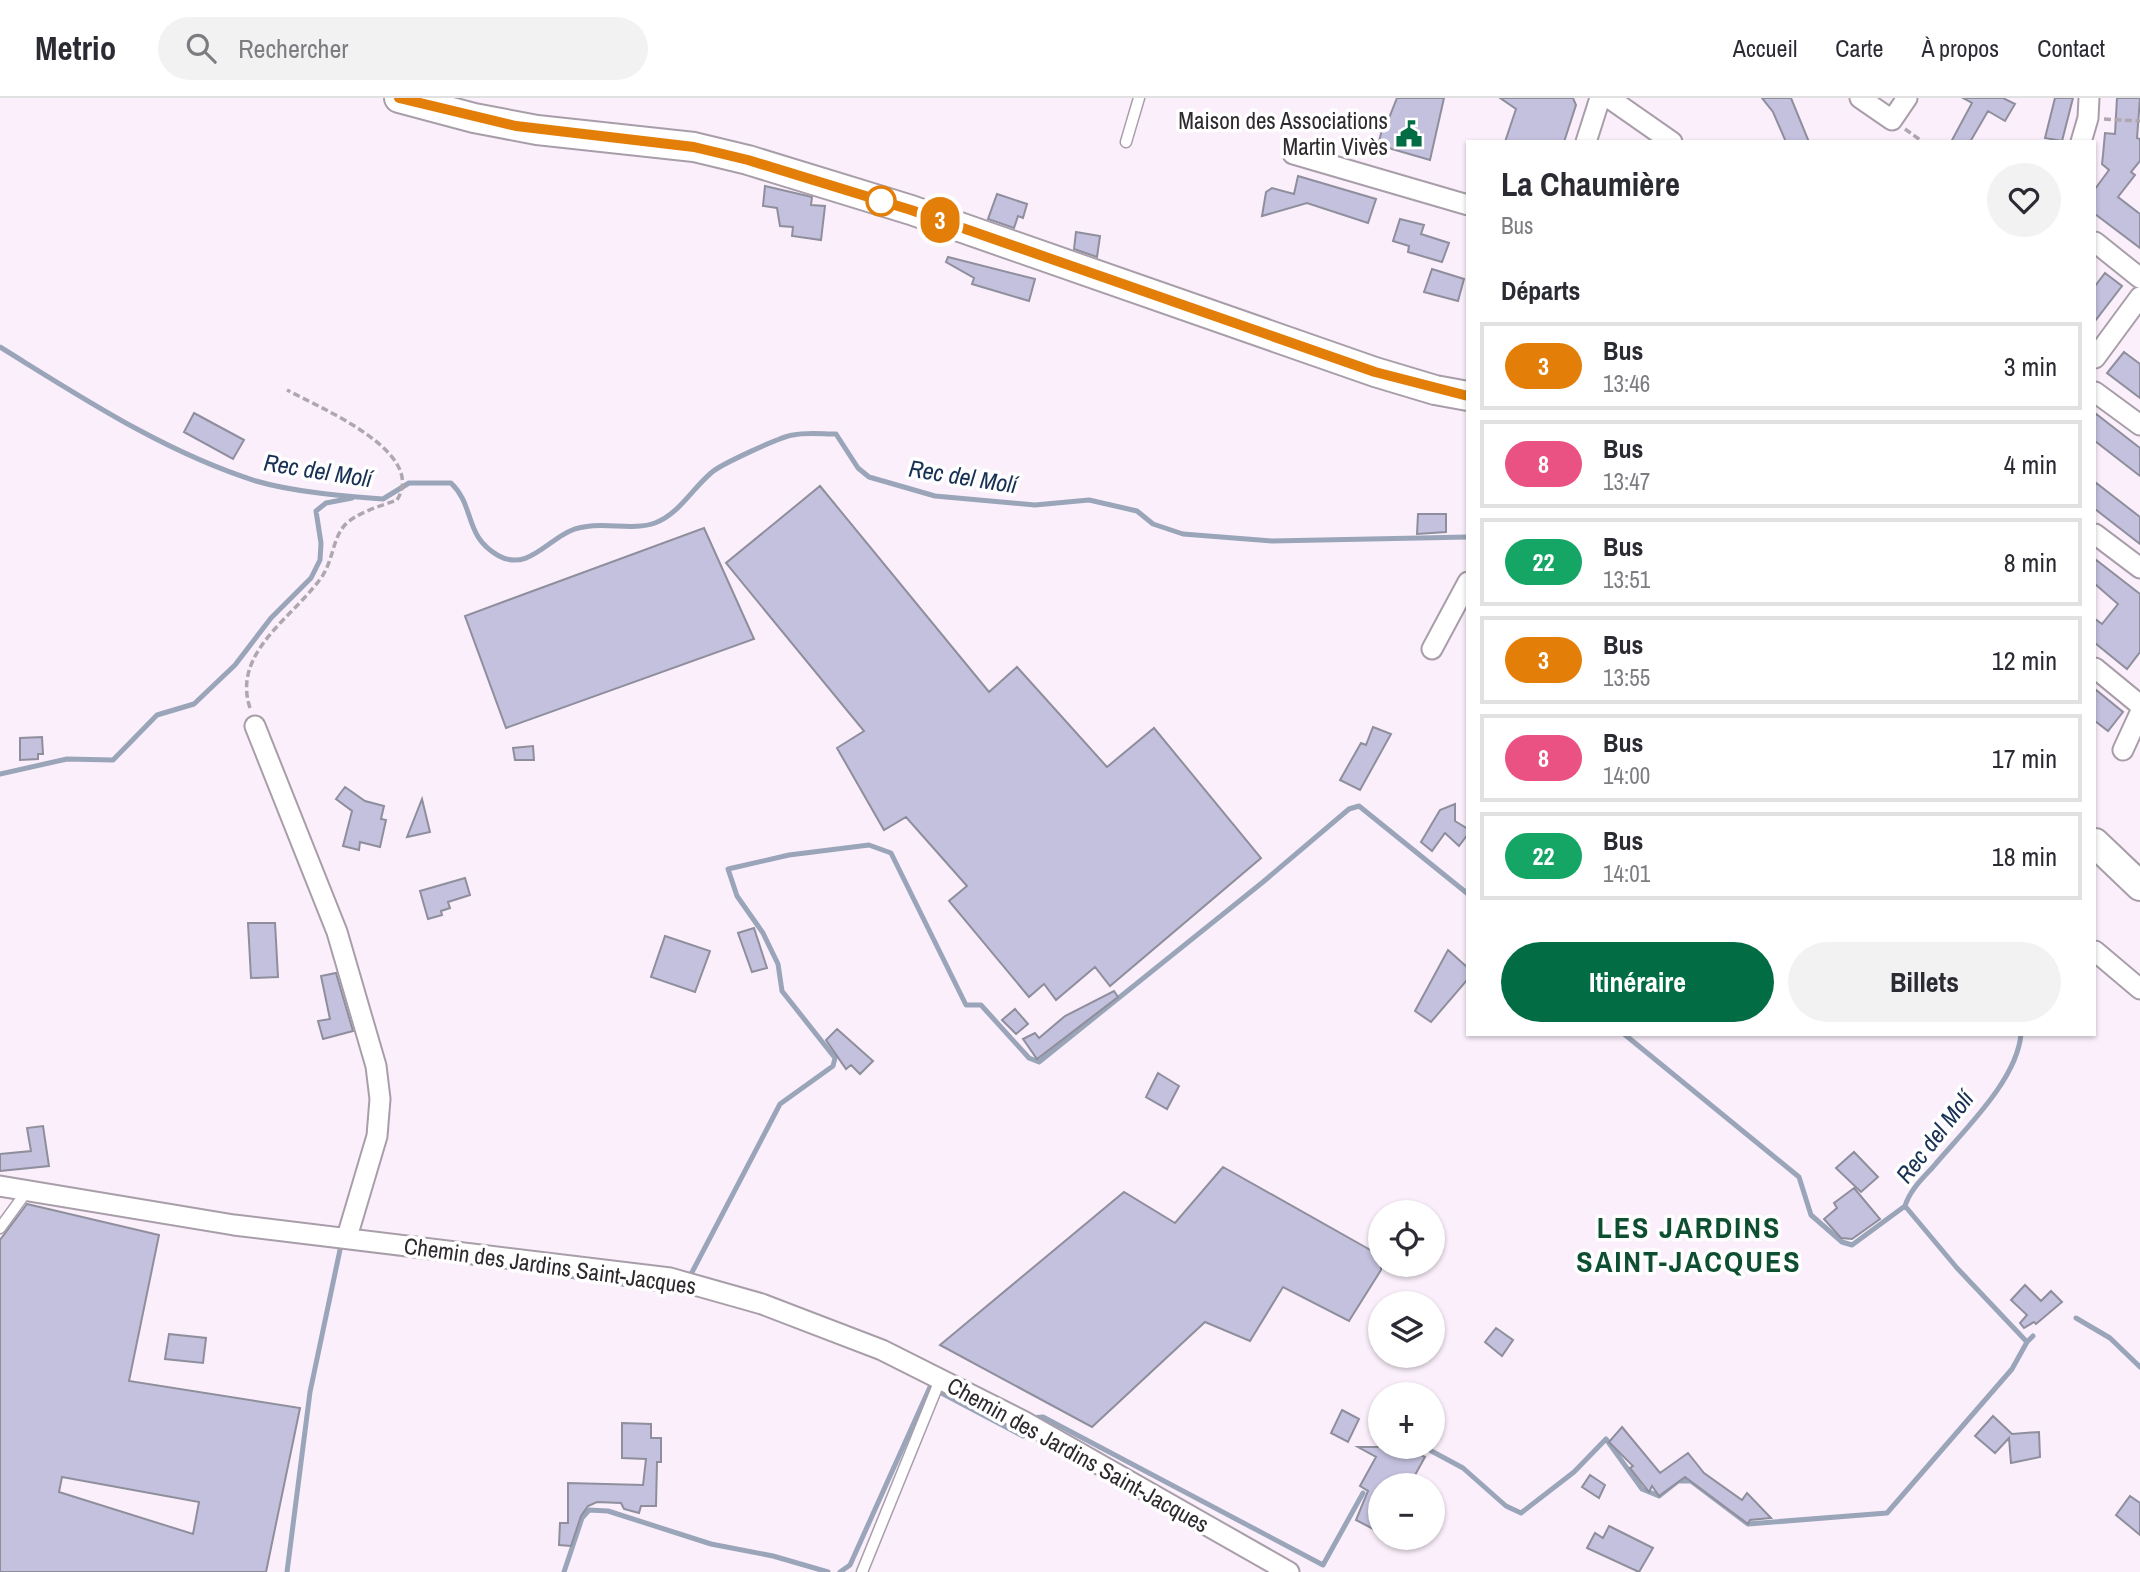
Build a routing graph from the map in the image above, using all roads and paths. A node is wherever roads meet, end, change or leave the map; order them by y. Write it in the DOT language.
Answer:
graph roads {
  1 [pos="399,98"];
  2 [pos="1139,98"];
  3 [pos="1600,98"];
  4 [pos="1609,98"];
  5 [pos="1860,98"];
  6 [pos="1907,98"];
  7 [pos="2088,108"];
  8 [pos="2140,121"];
  9 [pos="1587,140"];
  10 [pos="1669,140"];
  11 [pos="2081,140"];
  12 [pos="1126,142"];
  13 [pos="1293,154"];
  14 [pos="1466,204"];
  15 [pos="2096,243"];
  16 [pos="2140,278"];
  17 [pos="2140,297"];
  18 [pos="2096,357"];
  19 [pos="287,390"];
  20 [pos="2096,394"];
  21 [pos="1466,395"];
  22 [pos="2140,425"];
  23 [pos="2096,535"];
  24 [pos="2140,568"];
  25 [pos="1466,586"];
  26 [pos="1432,649"];
  27 [pos="2096,669"];
  28 [pos="2140,705"];
  29 [pos="2140,713"];
  30 [pos="255,726"];
  31 [pos="2123,750"];
  32 [pos="2096,844"];
  33 [pos="2140,886"];
  34 [pos="2096,952"];
  35 [pos="2140,989"];
  36 [pos="0,1186"];
  37 [pos="27,1191"];
  38 [pos="0,1228"];
  39 [pos="347,1237"];
  40 [pos="937,1389"];
  41 [pos="862,1572"];
  42 [pos="1289,1572"];
  1 -- 21 [label="main road"];
  2 -- 12 [label="lane"];
  3 -- 9 [label="street"];
  4 -- 10 [label="street"];
  5 -- 6 [label="street"];
  7 -- 8 [label="path"];
  7 -- 11 [label="street"];
  13 -- 14 [label="street"];
  15 -- 16 [label="street"];
  17 -- 18 [label="street"];
  19 -- 30 [label="path"];
  20 -- 22 [label="street"];
  23 -- 24 [label="street"];
  25 -- 26 [label="street"];
  27 -- 28 [label="street"];
  29 -- 31 [label="street"];
  30 -- 39 [label="street"];
  32 -- 33 [label="main road"];
  34 -- 35 [label="street"];
  36 -- 37 [label="street, Chemin des Jardins Saint-Jacques"];
  37 -- 38 [label="lane"];
  37 -- 39 [label="street, Chemin des Jardins Saint-Jacques"];
  39 -- 40 [label="street, Chemin des Jardins Saint-Jacques"];
  40 -- 41 [label="lane"];
  40 -- 42 [label="street, Chemin des Jardins Saint-Jacques"];
}
